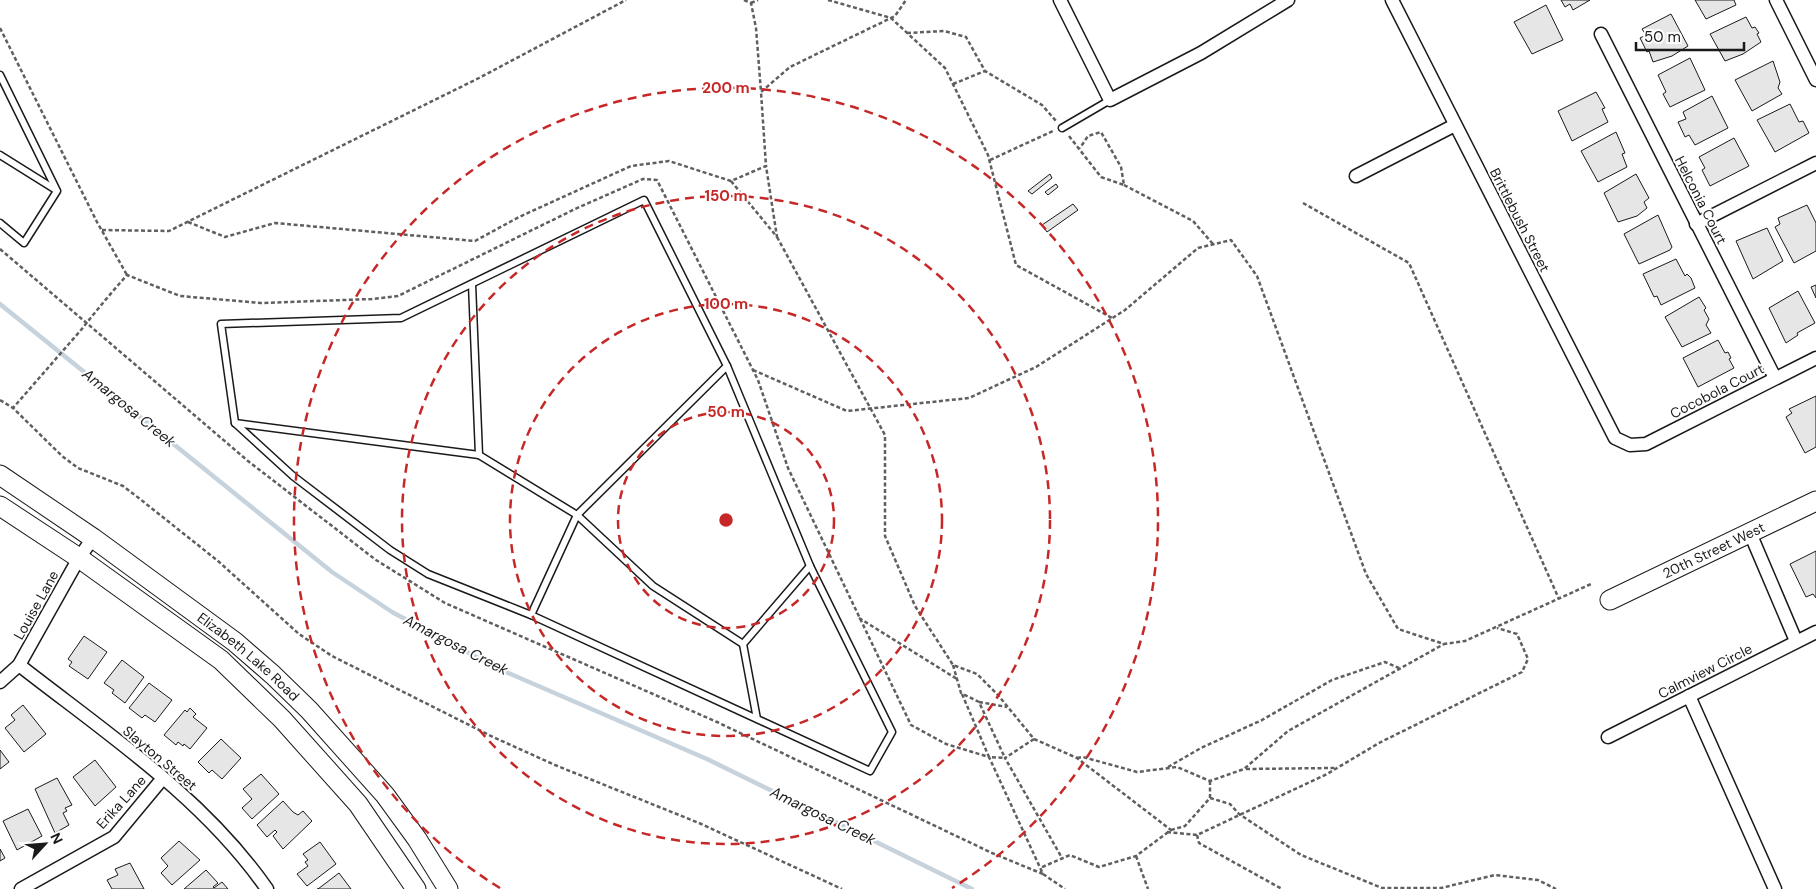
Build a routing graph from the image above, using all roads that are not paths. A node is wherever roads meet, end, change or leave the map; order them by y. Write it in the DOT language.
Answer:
graph roads {
  1 [pos="1060,0"];
  2 [pos="1288,0"];
  3 [pos="1392,0"];
  4 [pos="1776,0"];
  5 [pos="1601,34"];
  6 [pos="0,75"];
  7 [pos="1816,80"];
  8 [pos="1110,100"];
  9 [pos="1455,125"];
  10 [pos="1062,128"];
  11 [pos="0,155"];
  12 [pos="1816,163"];
  13 [pos="1356,176"];
  14 [pos="57,190"];
  15 [pos="0,223"];
  16 [pos="1696,224"];
  17 [pos="472,284"];
  18 [pos="1816,358"];
  19 [pos="727,366"];
  20 [pos="1775,378"];
  21 [pos="235,423"];
  22 [pos="1630,445"];
  23 [pos="479,455"];
  24 [pos="0,475"];
  25 [pos="1816,501"];
  26 [pos="0,506"];
  27 [pos="577,515"];
  28 [pos="1750,533"];
  29 [pos="93,538"];
  30 [pos="79,558"];
  31 [pos="810,566"];
  32 [pos="1610,600"];
  33 [pos="530,615"];
  34 [pos="1816,632"];
  35 [pos="1796,641"];
  36 [pos="743,644"];
  37 [pos="19,665"];
  38 [pos="0,682"];
  39 [pos="1689,696"];
  40 [pos="758,719"];
  41 [pos="1608,737"];
  42 [pos="163,778"];
  43 [pos="21,889"];
  44 [pos="267,889"];
  45 [pos="416,889"];
  46 [pos="448,889"];
  47 [pos="1775,889"];
  1 -- 8 [label="street"];
  2 -- 8 [label="street"];
  3 -- 9 [label="street, Brittlebush Street"];
  4 -- 7 [label="street"];
  5 -- 16 [label="street, Helconia Court"];
  6 -- 14 [label="lane"];
  8 -- 10 [label="lane"];
  9 -- 13 [label="street"];
  9 -- 22 [label="street, Brittlebush Street"];
  11 -- 14 [label="lane"];
  12 -- 16 [label="street"];
  14 -- 15 [label="lane"];
  16 -- 20 [label="street, Helconia Court"];
  17 -- 19 [label="lane"];
  17 -- 21 [label="lane"];
  17 -- 23 [label="lane"];
  18 -- 20 [label="street, Cocobola Court"];
  19 -- 27 [label="lane"];
  19 -- 31 [label="lane"];
  20 -- 22 [label="street, Cocobola Court"];
  21 -- 23 [label="lane"];
  21 -- 33 [label="lane"];
  23 -- 27 [label="lane"];
  24 -- 29 [label="main road, Elizabeth Lake Road"];
  25 -- 28 [label="main road, 20th Street West"];
  26 -- 30 [label="main road, Elizabeth Lake Road"];
  27 -- 33 [label="lane"];
  27 -- 36 [label="lane"];
  28 -- 32 [label="main road, 20th Street West"];
  28 -- 35 [label="street"];
  29 -- 30 [label="street, Louise Lane"];
  29 -- 46 [label="main road, Elizabeth Lake Road"];
  30 -- 37 [label="street, Louise Lane"];
  30 -- 45 [label="main road, Elizabeth Lake Road"];
  31 -- 36 [label="lane"];
  31 -- 40 [label="lane"];
  33 -- 40 [label="lane"];
  34 -- 35 [label="street, Calmview Circle"];
  35 -- 39 [label="street, Calmview Circle"];
  36 -- 40 [label="lane"];
  37 -- 38 [label="street, Louise Lane"];
  37 -- 42 [label="street, Slayton Street"];
  39 -- 41 [label="street, Calmview Circle"];
  39 -- 47 [label="street"];
  42 -- 43 [label="street, Erika Lane"];
  42 -- 44 [label="street, Slayton Street"];
}
